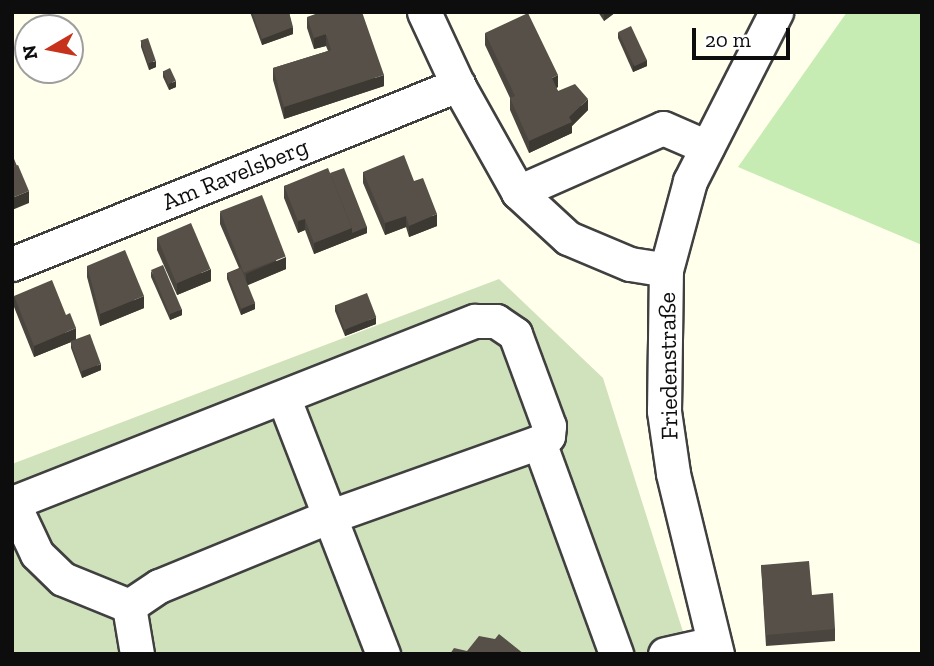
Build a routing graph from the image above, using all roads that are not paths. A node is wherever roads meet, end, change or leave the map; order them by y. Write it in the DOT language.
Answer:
graph roads {
  1 [pos="424,12"];
  2 [pos="776,12"];
  3 [pos="457,85"];
  4 [pos="707,146"];
  5 [pos="519,192"];
  6 [pos="12,264"];
  7 [pos="666,270"];
  8 [pos="284,399"];
  9 [pos="539,442"];
  10 [pos="13,503"];
  11 [pos="331,519"];
  12 [pos="129,606"];
  13 [pos="716,648"];
  14 [pos="137,654"];
  15 [pos="383,654"];
  16 [pos="616,654"];
  17 [pos="665,654"];
  1 -- 3 [label="street"];
  2 -- 4 [label="street, Friedenstraße"];
  3 -- 5 [label="street"];
  3 -- 6 [label="street, Am Ravelsberg"];
  4 -- 5 [label="street"];
  4 -- 7 [label="street, Friedenstraße"];
  5 -- 7 [label="street"];
  7 -- 13 [label="street, Friedenstraße"];
  8 -- 9 [label="street"];
  8 -- 10 [label="street"];
  8 -- 11 [label="street"];
  9 -- 11 [label="street"];
  9 -- 16 [label="street"];
  10 -- 12 [label="street"];
  11 -- 12 [label="street"];
  11 -- 15 [label="street"];
  12 -- 14 [label="street"];
  13 -- 17 [label="street"];
}
